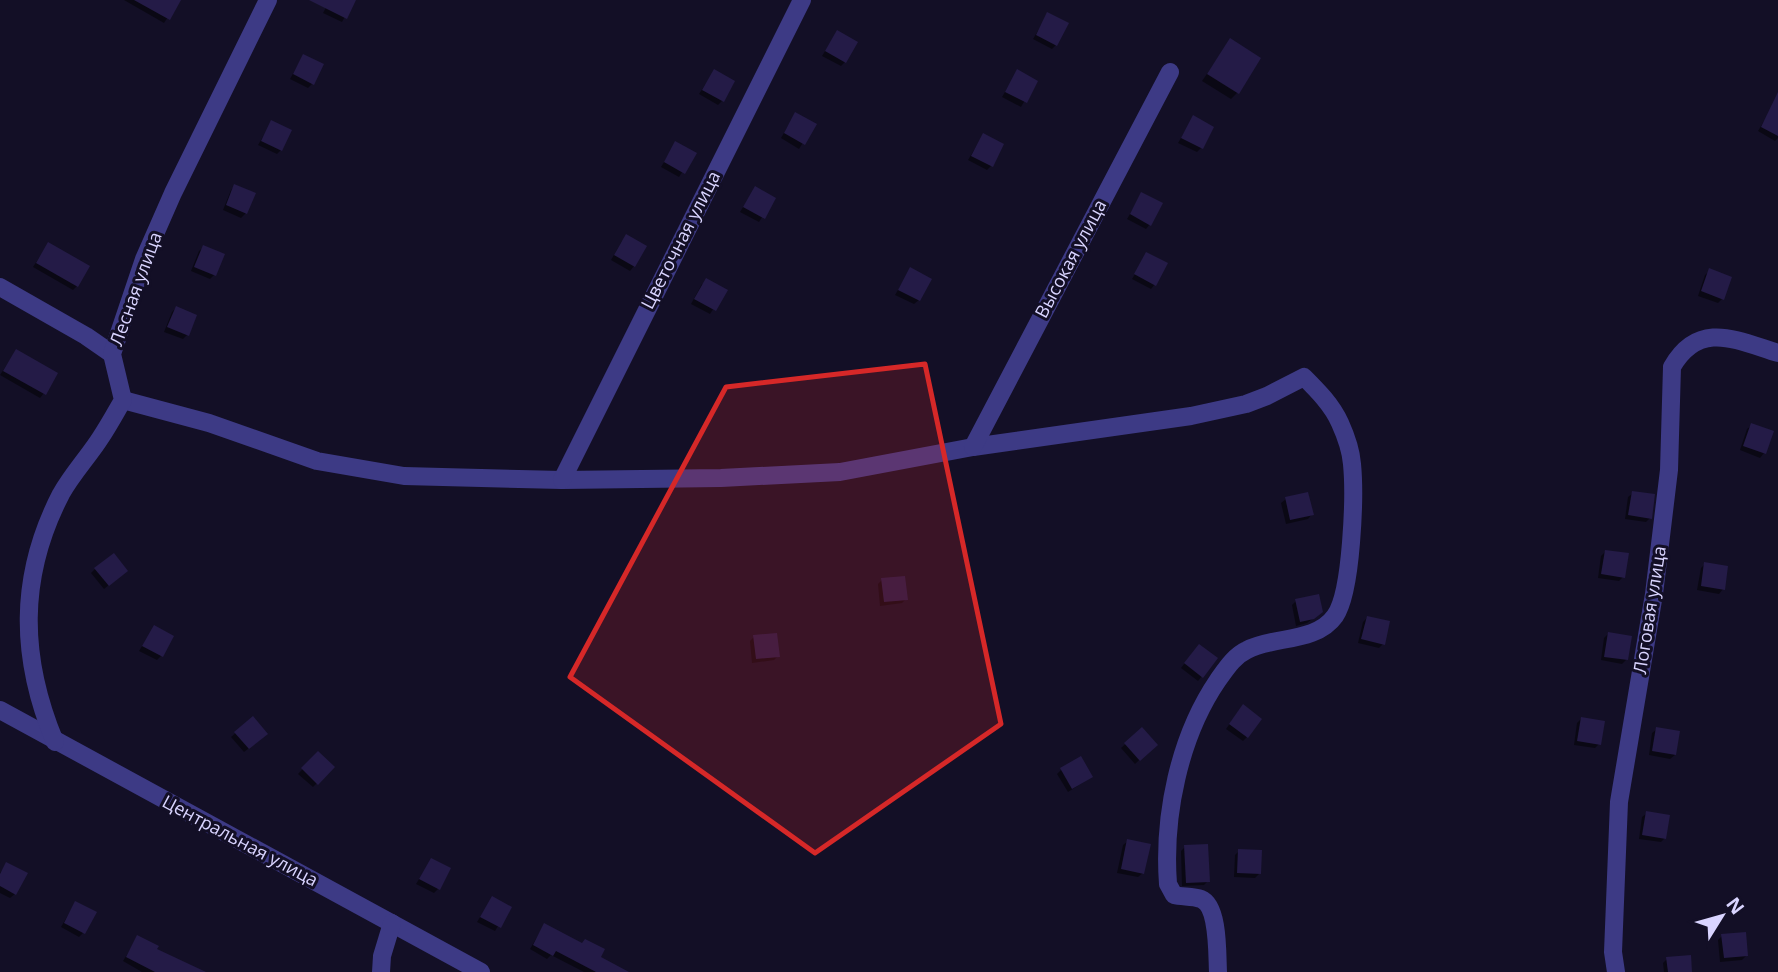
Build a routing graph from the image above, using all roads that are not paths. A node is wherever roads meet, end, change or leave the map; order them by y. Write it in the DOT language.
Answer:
graph roads {
  1 [pos="268,0"];
  2 [pos="802,0"];
  3 [pos="1170,72"];
  4 [pos="0,287"];
  5 [pos="1778,353"];
  6 [pos="112,354"];
  7 [pos="123,400"];
  8 [pos="973,447"];
  9 [pos="562,480"];
  10 [pos="0,710"];
  11 [pos="55,742"];
  12 [pos="392,923"];
  13 [pos="381,972"];
  14 [pos="481,972"];
  15 [pos="1218,972"];
  16 [pos="1616,972"];
  1 -- 6 [label="street, Лесная улица"];
  2 -- 9 [label="street, Цветочная улица"];
  3 -- 8 [label="street, Высокая улица"];
  4 -- 6 [label="street"];
  5 -- 16 [label="street, Логовая улица"];
  6 -- 7 [label="street, Лесная улица"];
  7 -- 9 [label="street"];
  7 -- 11 [label="street"];
  8 -- 9 [label="street"];
  8 -- 15 [label="street"];
  10 -- 11 [label="street, Центральная улица"];
  11 -- 12 [label="street, Центральная улица"];
  12 -- 13 [label="street"];
  12 -- 14 [label="street, Центральная улица"];
}
